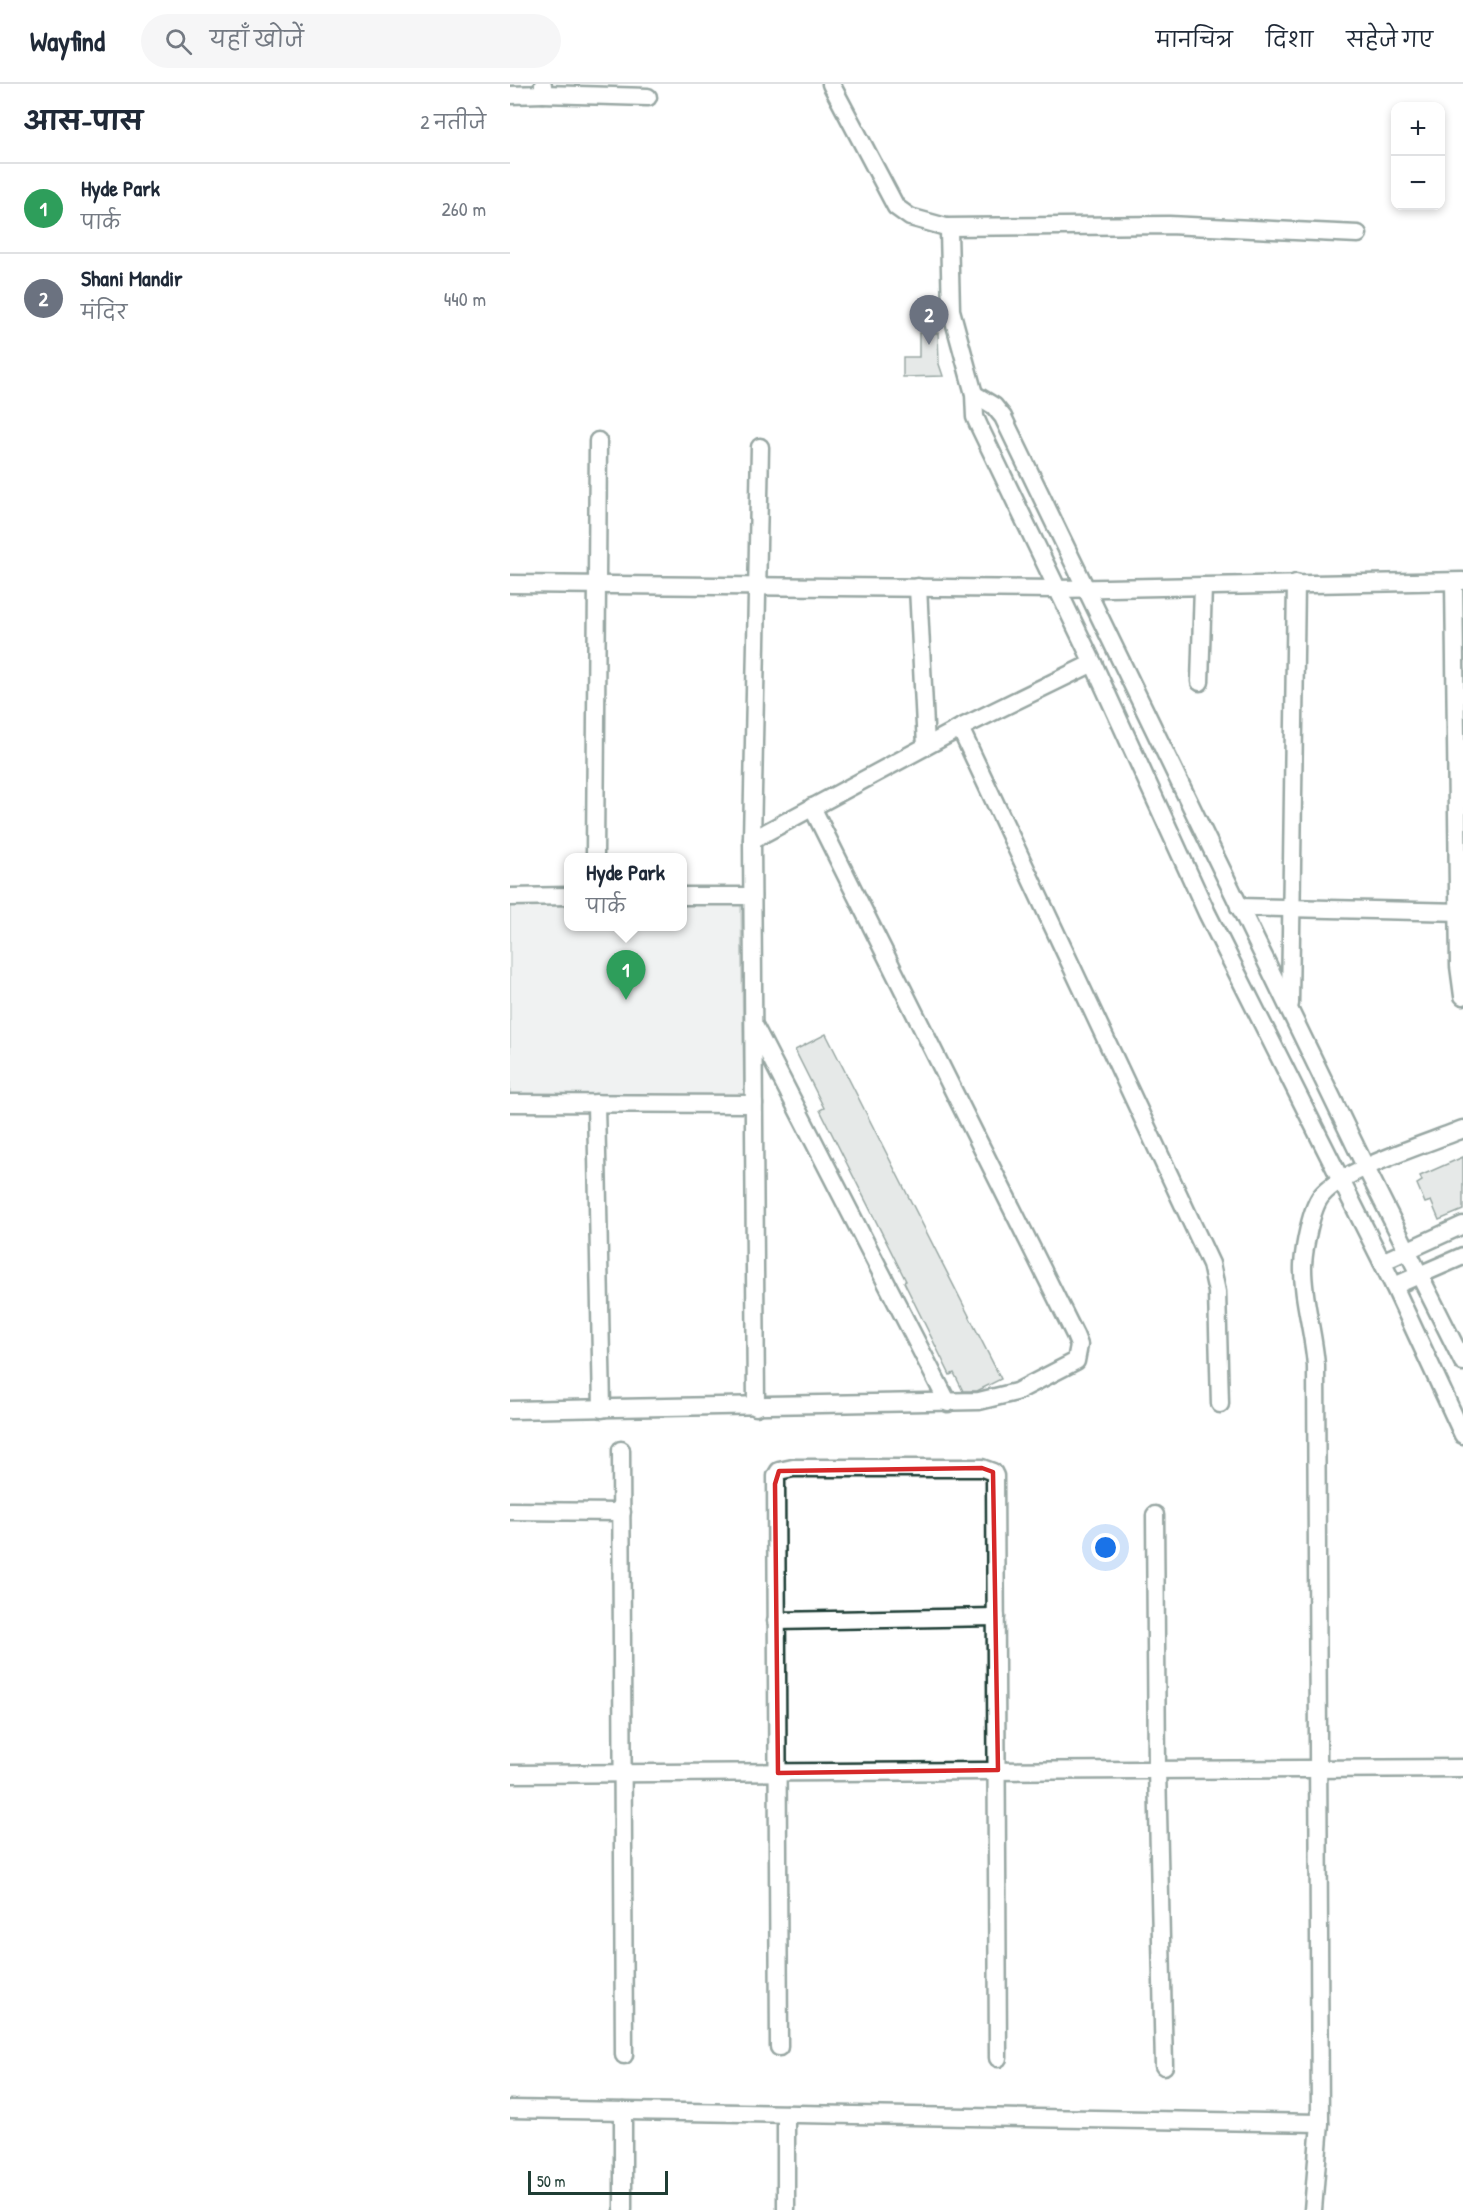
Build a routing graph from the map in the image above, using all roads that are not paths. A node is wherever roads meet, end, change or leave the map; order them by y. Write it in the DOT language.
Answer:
graph roads {
  1 [pos="831,84"];
  2 [pos="543,89"];
  3 [pos="510,94"];
  4 [pos="648,97"];
  5 [pos="946,227"];
  6 [pos="1358,234"];
  7 [pos="974,394"];
  8 [pos="598,441"];
  9 [pos="760,447"];
  10 [pos="1459,581"];
  11 [pos="1296,583"];
  12 [pos="510,584"];
  13 [pos="598,584"];
  14 [pos="759,586"];
  15 [pos="1203,586"];
  16 [pos="918,587"];
  17 [pos="1086,588"];
  18 [pos="1057,589"];
  19 [pos="1093,663"];
  20 [pos="1200,682"];
  21 [pos="960,728"];
  22 [pos="926,746"];
  23 [pos="812,807"];
  24 [pos="752,840"];
  25 [pos="595,853"];
  26 [pos="564,896"];
  27 [pos="687,896"];
  28 [pos="752,896"];
  29 [pos="510,897"];
  30 [pos="1239,907"];
  31 [pos="1293,908"];
  32 [pos="1461,912"];
  33 [pos="1463,996"];
  34 [pos="1290,1008"];
  35 [pos="754,1024"];
  36 [pos="510,1103"];
  37 [pos="596,1103"];
  38 [pos="754,1104"];
  39 [pos="1463,1129"];
  40 [pos="1366,1168"];
  41 [pos="1340,1182"];
  42 [pos="1463,1226"];
  43 [pos="1408,1249"];
  44 [pos="1463,1256"];
  45 [pos="1382,1262"];
  46 [pos="1421,1274"];
  47 [pos="1394,1286"];
  48 [pos="1463,1362"];
  49 [pos="948,1403"];
  50 [pos="1220,1404"];
  51 [pos="756,1407"];
  52 [pos="602,1409"];
  53 [pos="510,1410"];
  54 [pos="1463,1435"];
  55 [pos="621,1450"];
  56 [pos="510,1512"];
  57 [pos="622,1512"];
  58 [pos="1155,1515"];
  59 [pos="996,1617"];
  60 [pos="776,1620"];
  61 [pos="1463,1768"];
  62 [pos="1157,1769"];
  63 [pos="1318,1769"];
  64 [pos="998,1770"];
  65 [pos="623,1773"];
  66 [pos="777,1773"];
  67 [pos="510,1774"];
  68 [pos="779,2047"];
  69 [pos="624,2055"];
  70 [pos="998,2058"];
  71 [pos="1164,2066"];
  72 [pos="510,2109"];
  73 [pos="623,2111"];
  74 [pos="786,2114"];
  75 [pos="1320,2123"];
  76 [pos="623,2210"];
  77 [pos="786,2210"];
  78 [pos="1313,2210"];
  1 -- 5 [label="street"];
  2 -- 3 [label="street"];
  2 -- 4 [label="street"];
  5 -- 6 [label="street"];
  5 -- 7 [label="street"];
  7 -- 17 [label="street"];
  7 -- 18 [label="street"];
  8 -- 13 [label="street"];
  9 -- 14 [label="street"];
  10 -- 11 [label="street"];
  10 -- 32 [label="street"];
  11 -- 15 [label="street"];
  11 -- 31 [label="street"];
  12 -- 13 [label="street"];
  13 -- 14 [label="street"];
  13 -- 25 [label="street"];
  14 -- 16 [label="street"];
  14 -- 24 [label="street"];
  15 -- 17 [label="street"];
  15 -- 20 [label="street"];
  16 -- 18 [label="street"];
  16 -- 22 [label="street"];
  17 -- 18 [label="street"];
  17 -- 30 [label="street"];
  18 -- 19 [label="street"];
  19 -- 21 [label="street"];
  19 -- 41 [label="street"];
  21 -- 22 [label="street"];
  21 -- 50 [label="street"];
  22 -- 23 [label="street"];
  23 -- 24 [label="street"];
  23 -- 49 [label="street"];
  24 -- 28 [label="street"];
  26 -- 29 [label="street"];
  27 -- 28 [label="street"];
  28 -- 35 [label="street"];
  30 -- 31 [label="street"];
  30 -- 34 [label="street"];
  31 -- 32 [label="street"];
  31 -- 34 [label="street"];
  32 -- 33 [label="street"];
  34 -- 40 [label="street"];
  35 -- 38 [label="street"];
  35 -- 49 [label="street"];
  36 -- 37 [label="street"];
  37 -- 38 [label="street"];
  37 -- 52 [label="street"];
  38 -- 51 [label="street"];
  39 -- 40 [label="street"];
  40 -- 41 [label="street"];
  40 -- 43 [label="street"];
  41 -- 45 [label="street"];
  41 -- 63 [label="street"];
  42 -- 43 [label="street"];
  43 -- 45 [label="street"];
  43 -- 46 [label="street"];
  44 -- 46 [label="street"];
  45 -- 47 [label="street"];
  46 -- 47 [label="street"];
  46 -- 48 [label="street"];
  47 -- 54 [label="street"];
  49 -- 51 [label="street"];
  51 -- 52 [label="street"];
  52 -- 53 [label="street"];
  55 -- 57 [label="street"];
  56 -- 57 [label="street"];
  57 -- 65 [label="street"];
  58 -- 62 [label="street"];
  59 -- 60 [label="street"];
  59 -- 60 [label="street"];
  59 -- 64 [label="street"];
  60 -- 66 [label="street"];
  61 -- 63 [label="street"];
  62 -- 63 [label="street"];
  62 -- 64 [label="street"];
  62 -- 71 [label="street"];
  63 -- 75 [label="street"];
  64 -- 66 [label="street"];
  64 -- 70 [label="street"];
  65 -- 66 [label="street"];
  65 -- 67 [label="street"];
  65 -- 69 [label="street"];
  66 -- 68 [label="street"];
  72 -- 73 [label="street"];
  73 -- 74 [label="street"];
  73 -- 76 [label="street"];
  74 -- 75 [label="street"];
  74 -- 77 [label="street"];
  75 -- 78 [label="street"];
}
